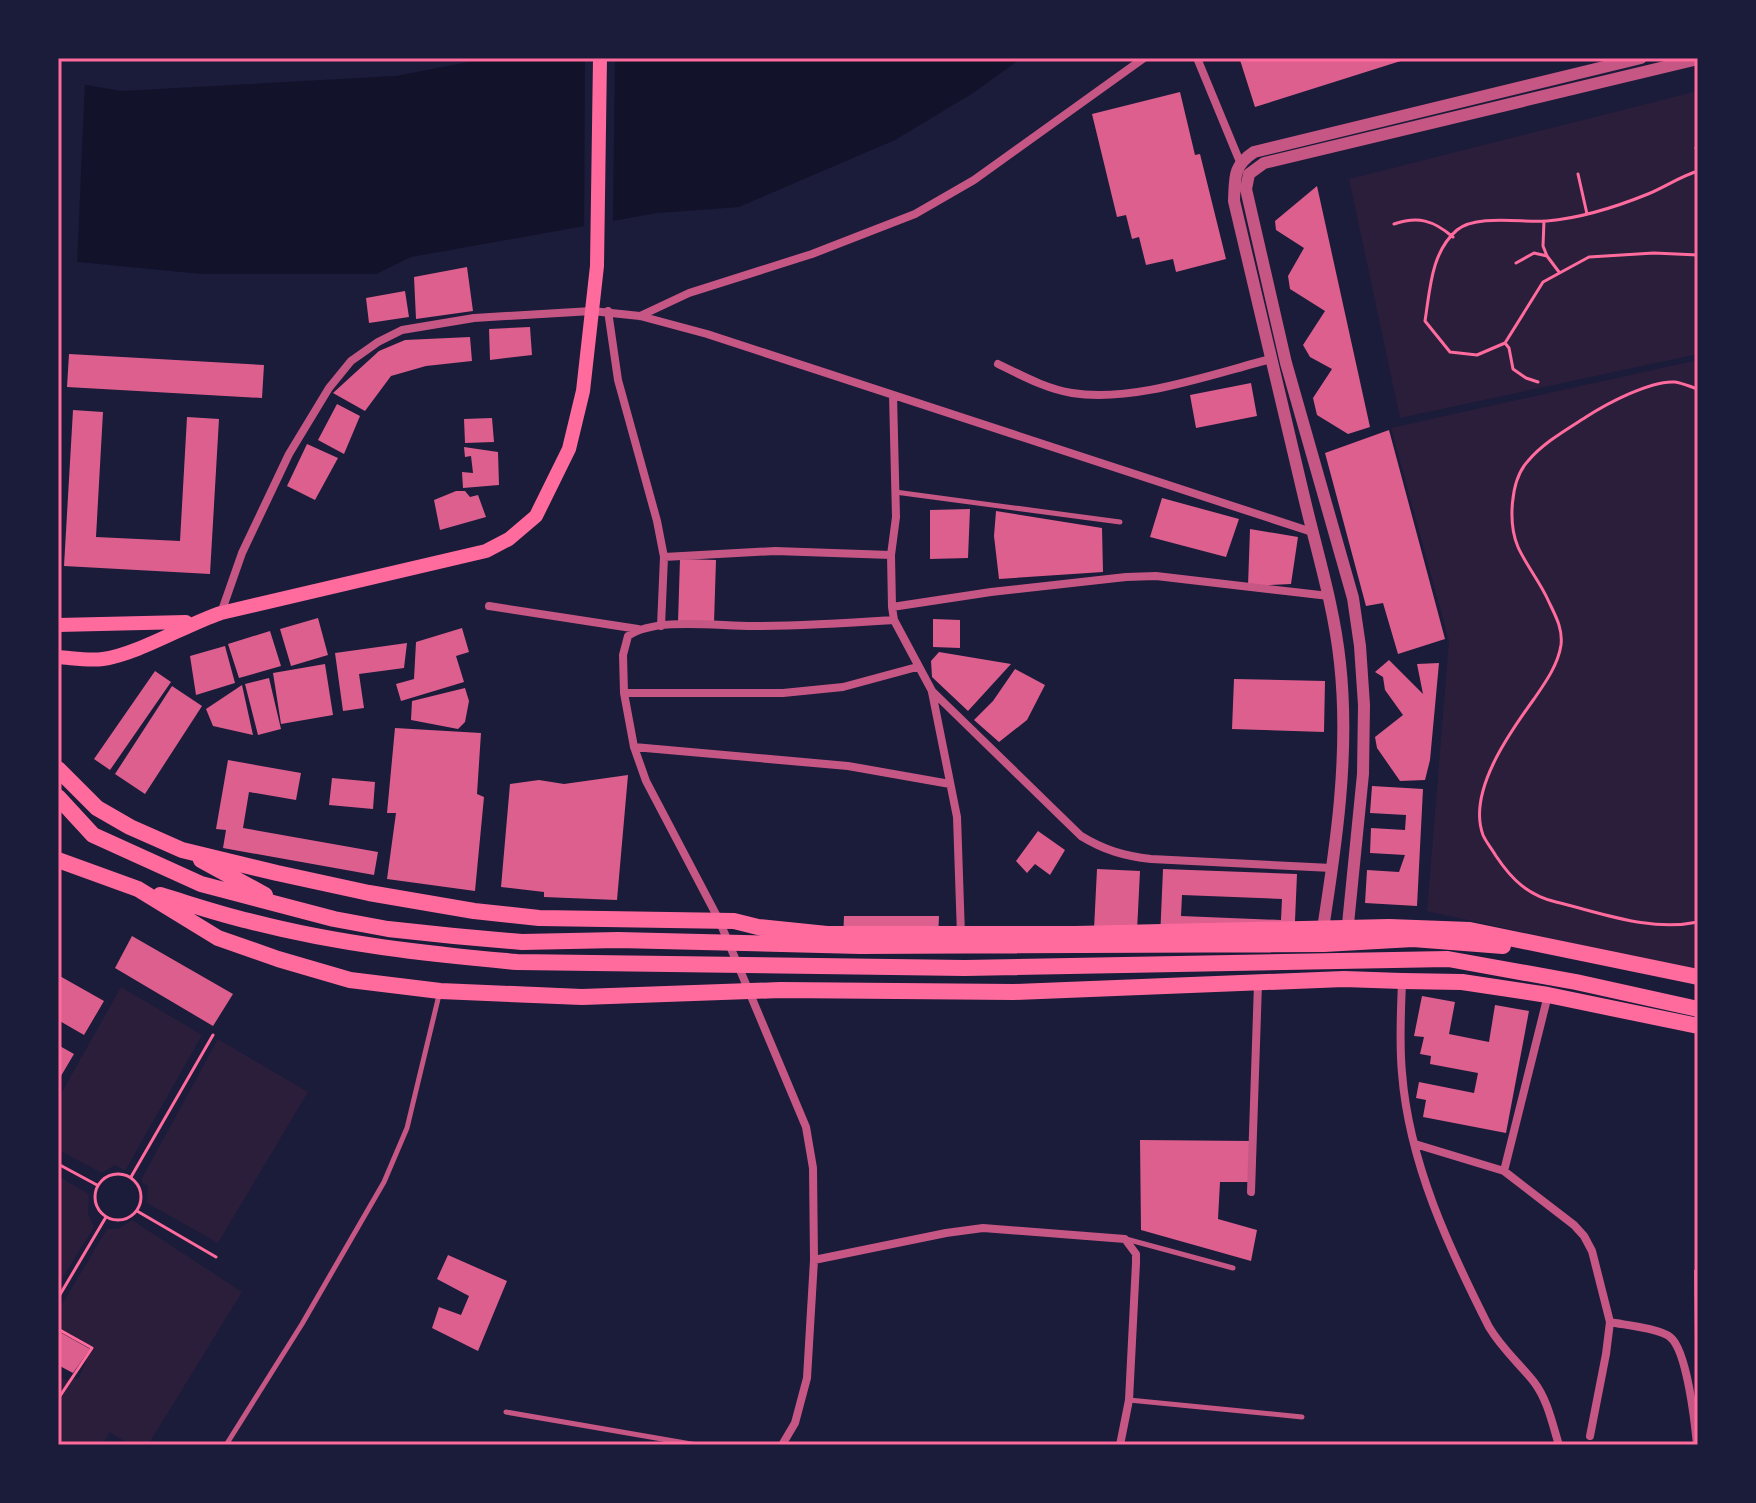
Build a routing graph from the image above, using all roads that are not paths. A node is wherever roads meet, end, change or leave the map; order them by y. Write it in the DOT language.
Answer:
graph roads {
  1 [pos="600,58"];
  2 [pos="1144,58"];
  3 [pos="1197,58"];
  4 [pos="1641,58"];
  5 [pos="1698,59"];
  6 [pos="1240,162"];
  7 [pos="592,311"];
  8 [pos="608,311"];
  9 [pos="640,316"];
  10 [pos="1271,359"];
  11 [pos="998,364"];
  12 [pos="893,395"];
  13 [pos="895,492"];
  14 [pos="1120,522"];
  15 [pos="1312,532"];
  16 [pos="891,555"];
  17 [pos="664,557"];
  18 [pos="1330,596"];
  19 [pos="489,606"];
  20 [pos="892,607"];
  21 [pos="221,613"];
  22 [pos="894,620"];
  23 [pos="194,622"];
  24 [pos="58,625"];
  25 [pos="661,626"];
  26 [pos="639,629"];
  27 [pos="58,657"];
  28 [pos="917,667"];
  29 [pos="932,691"];
  30 [pos="624,693"];
  31 [pos="634,747"];
  32 [pos="58,769"];
  33 [pos="950,784"];
  34 [pos="58,797"];
  35 [pos="182,850"];
  36 [pos="58,860"];
  37 [pos="1332,868"];
  38 [pos="138,889"];
  39 [pos="289,908"];
  40 [pos="719,920"];
  41 [pos="1323,928"];
  42 [pos="1347,928"];
  43 [pos="961,935"];
  44 [pos="1698,977"];
  45 [pos="1344,979"];
  46 [pos="1402,981"];
  47 [pos="1314,982"];
  48 [pos="1258,984"];
  49 [pos="1698,986"];
  50 [pos="440,991"];
  51 [pos="747,991"];
  52 [pos="1548,995"];
  53 [pos="1698,1009"];
  54 [pos="1698,1026"];
  55 [pos="1415,1144"];
  56 [pos="1504,1171"];
  57 [pos="1251,1192"];
  58 [pos="1125,1239"];
  59 [pos="814,1260"];
  60 [pos="1233,1268"];
  61 [pos="1610,1322"];
  62 [pos="1129,1400"];
  63 [pos="506,1412"];
  64 [pos="1302,1417"];
  65 [pos="1590,1436"];
  66 [pos="1558,1442"];
  67 [pos="226,1445"];
  68 [pos="697,1445"];
  69 [pos="782,1445"];
  70 [pos="1120,1445"];
  71 [pos="1697,1445"];
  1 -- 7 [label="main road"];
  2 -- 9 [label="street"];
  3 -- 6 [label="street"];
  4 -- 6 [label="street"];
  5 -- 42 [label="street"];
  6 -- 10 [label="street"];
  7 -- 8 [label="street"];
  7 -- 21 [label="street"];
  7 -- 21 [label="main road"];
  8 -- 9 [label="street"];
  8 -- 17 [label="street"];
  9 -- 12 [label="street"];
  10 -- 11 [label="street"];
  10 -- 15 [label="street"];
  12 -- 13 [label="street"];
  12 -- 15 [label="street"];
  13 -- 14 [label="lane"];
  13 -- 16 [label="street"];
  15 -- 18 [label="street"];
  16 -- 17 [label="street"];
  16 -- 20 [label="street"];
  17 -- 25 [label="street"];
  18 -- 20 [label="street"];
  18 -- 37 [label="street"];
  19 -- 26 [label="street"];
  20 -- 22 [label="street"];
  21 -- 23 [label="main road"];
  22 -- 25 [label="street"];
  22 -- 28 [label="street"];
  23 -- 24 [label="main road"];
  23 -- 27 [label="main road"];
  25 -- 26 [label="street"];
  26 -- 30 [label="street"];
  28 -- 29 [label="street"];
  28 -- 30 [label="street"];
  29 -- 33 [label="street"];
  29 -- 37 [label="street"];
  30 -- 31 [label="street"];
  31 -- 33 [label="street"];
  31 -- 40 [label="street"];
  32 -- 35 [label="main road"];
  33 -- 43 [label="street"];
  34 -- 39 [label="main road"];
  35 -- 39 [label="main road"];
  35 -- 40 [label="main road"];
  36 -- 38 [label="main road"];
  37 -- 41 [label="street"];
  38 -- 50 [label="main road"];
  38 -- 53 [label="main road"];
  39 -- 49 [label="main road"];
  40 -- 43 [label="main road"];
  40 -- 51 [label="street"];
  41 -- 42 [label="main road"];
  41 -- 43 [label="main road"];
  41 -- 47 [label="street"];
  42 -- 44 [label="main road"];
  42 -- 45 [label="street"];
  45 -- 46 [label="main road"];
  45 -- 47 [label="main road"];
  46 -- 52 [label="main road"];
  46 -- 55 [label="street"];
  47 -- 48 [label="main road"];
  48 -- 51 [label="main road"];
  48 -- 57 [label="street"];
  50 -- 51 [label="main road"];
  50 -- 67 [label="lane"];
  51 -- 59 [label="street"];
  52 -- 54 [label="main road"];
  52 -- 56 [label="street"];
  55 -- 56 [label="street"];
  55 -- 66 [label="street"];
  56 -- 61 [label="street"];
  58 -- 59 [label="street"];
  58 -- 60 [label="lane"];
  58 -- 62 [label="street"];
  59 -- 69 [label="street"];
  61 -- 65 [label="street"];
  61 -- 71 [label="street"];
  62 -- 64 [label="lane"];
  62 -- 70 [label="street"];
  63 -- 68 [label="lane"];
}
